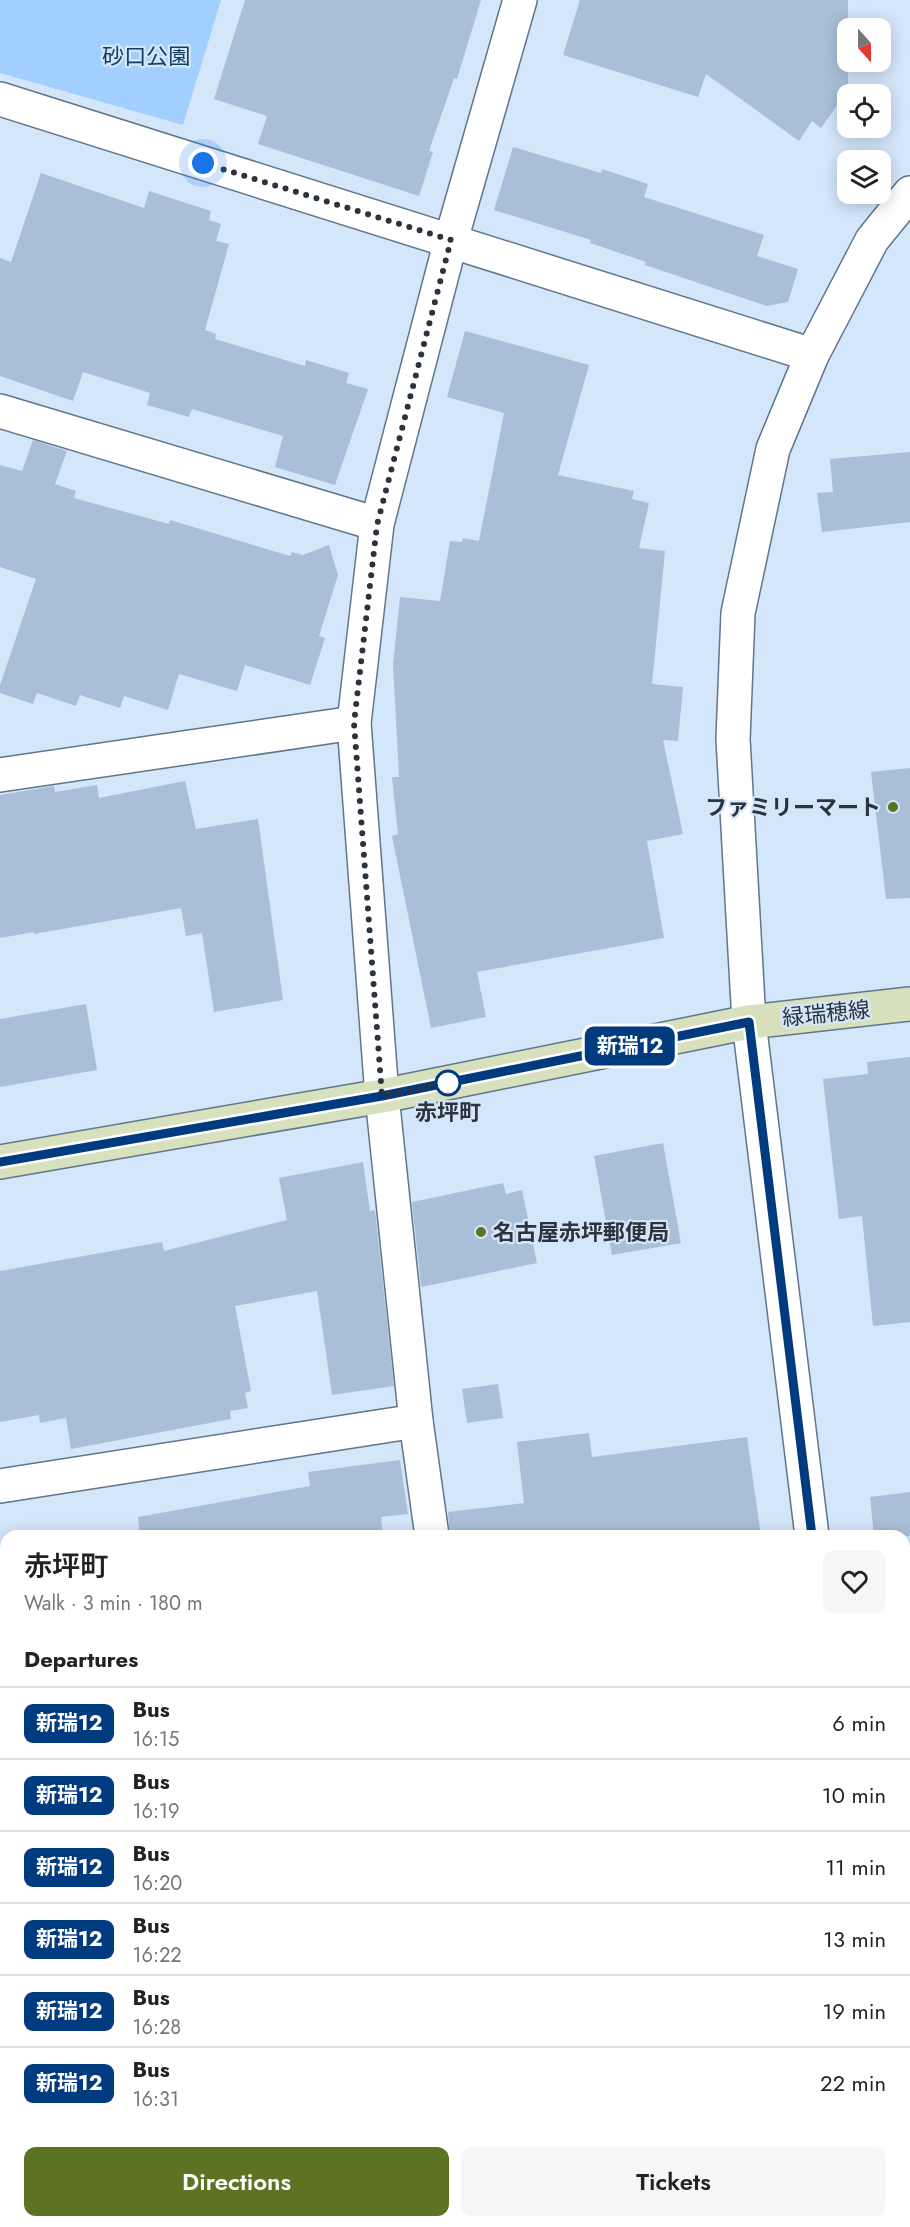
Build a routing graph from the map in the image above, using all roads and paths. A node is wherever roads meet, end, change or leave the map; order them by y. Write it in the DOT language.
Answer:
graph roads {
  1 [pos="520,0"];
  2 [pos="0,99"];
  3 [pos="910,193"];
  4 [pos="451,240"];
  5 [pos="812,355"];
  6 [pos="0,411"];
  7 [pos="377,525"];
  8 [pos="354,723"];
  9 [pos="0,775"];
  10 [pos="910,1004"];
  11 [pos="749,1022"];
  12 [pos="382,1096"];
  13 [pos="0,1162"];
  14 [pos="416,1421"];
  15 [pos="0,1486"];
  16 [pos="431,1530"];
  17 [pos="811,1530"];
  1 -- 4 [label="street"];
  2 -- 4 [label="street"];
  3 -- 5 [label="street"];
  4 -- 5 [label="street"];
  4 -- 7 [label="street"];
  5 -- 11 [label="street"];
  6 -- 7 [label="street"];
  7 -- 8 [label="street"];
  8 -- 9 [label="street"];
  8 -- 12 [label="street"];
  10 -- 11 [label="main road, 緑瑞穂線"];
  11 -- 12 [label="main road, 緑瑞穂線"];
  11 -- 17 [label="street"];
  12 -- 13 [label="main road, 緑瑞穂線"];
  12 -- 14 [label="street"];
  14 -- 15 [label="street"];
  14 -- 16 [label="street"];
}
